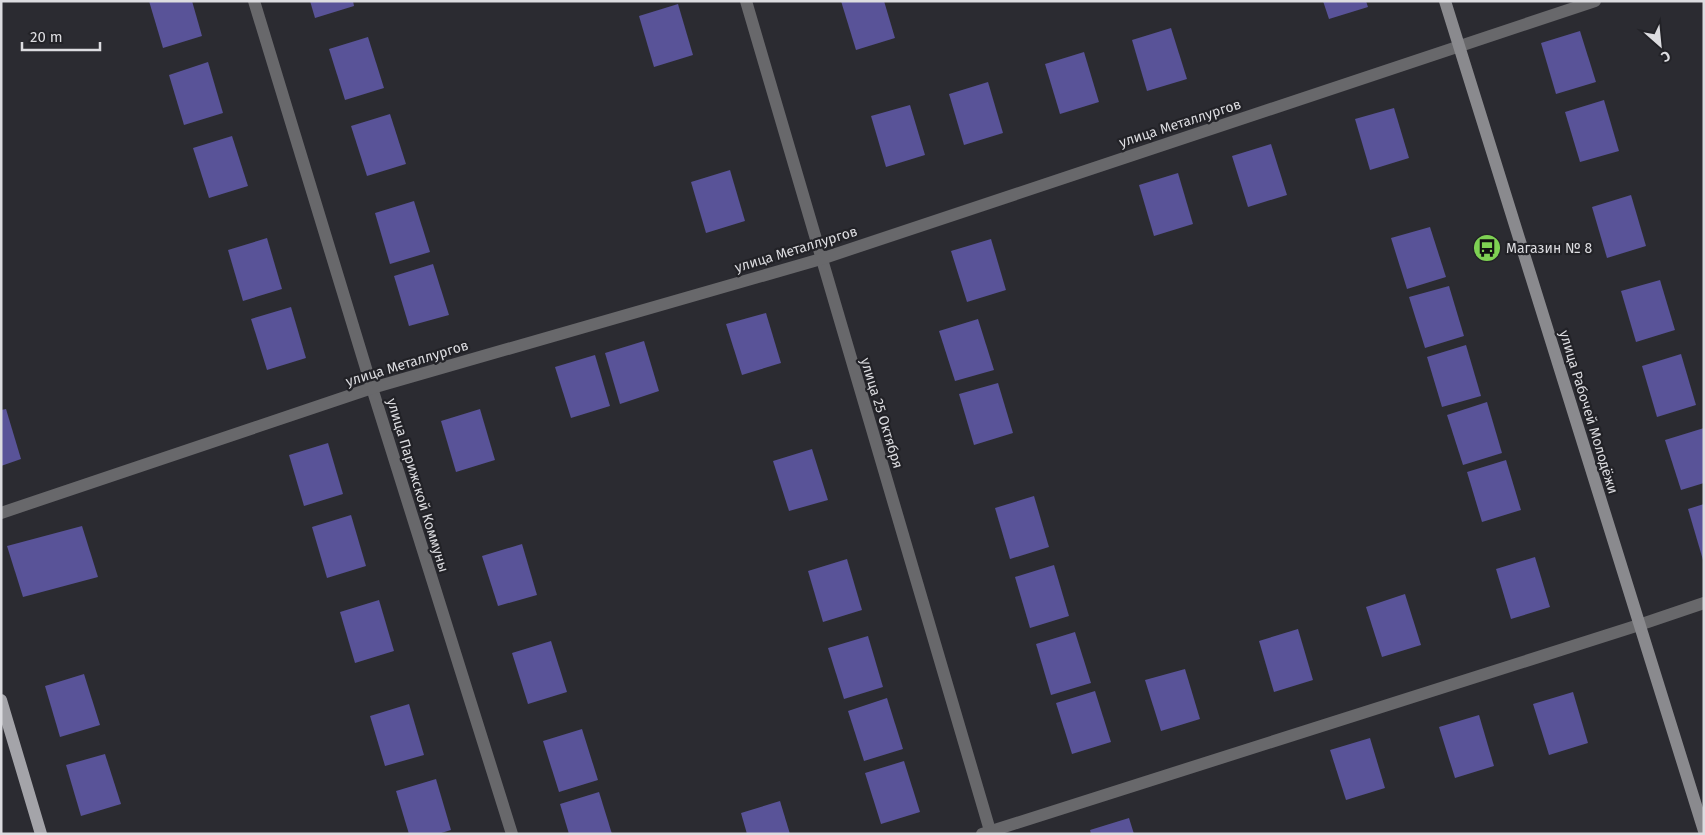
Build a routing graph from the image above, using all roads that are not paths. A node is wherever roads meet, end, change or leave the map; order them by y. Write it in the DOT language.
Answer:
graph roads {
  1 [pos="254,1"];
  2 [pos="746,1"];
  3 [pos="1445,1"];
  4 [pos="1595,1"];
  5 [pos="1459,46"];
  6 [pos="821,259"];
  7 [pos="372,388"];
  8 [pos="1,513"];
  9 [pos="1704,602"];
  10 [pos="1639,625"];
  11 [pos="1,700"];
  12 [pos="1704,831"];
  13 [pos="988,833"];
  14 [pos="41,834"];
  15 [pos="512,834"];
  1 -- 7 [label="street, улица Парижской Коммуны"];
  2 -- 6 [label="street, улица 25 Октября"];
  3 -- 5 [label="main road, улица Рабочей Молодёжи"];
  4 -- 5 [label="street, улица Металлургов"];
  5 -- 6 [label="street, улица Металлургов"];
  5 -- 10 [label="main road, улица Рабочей Молодёжи"];
  6 -- 7 [label="street, улица Металлургов"];
  6 -- 13 [label="street, улица 25 Октября"];
  7 -- 8 [label="street, улица Металлургов"];
  7 -- 15 [label="street, улица Парижской Коммуны"];
  9 -- 10 [label="street"];
  10 -- 12 [label="main road, улица Рабочей Молодёжи"];
  10 -- 13 [label="street"];
  11 -- 14 [label="main road"];
}
